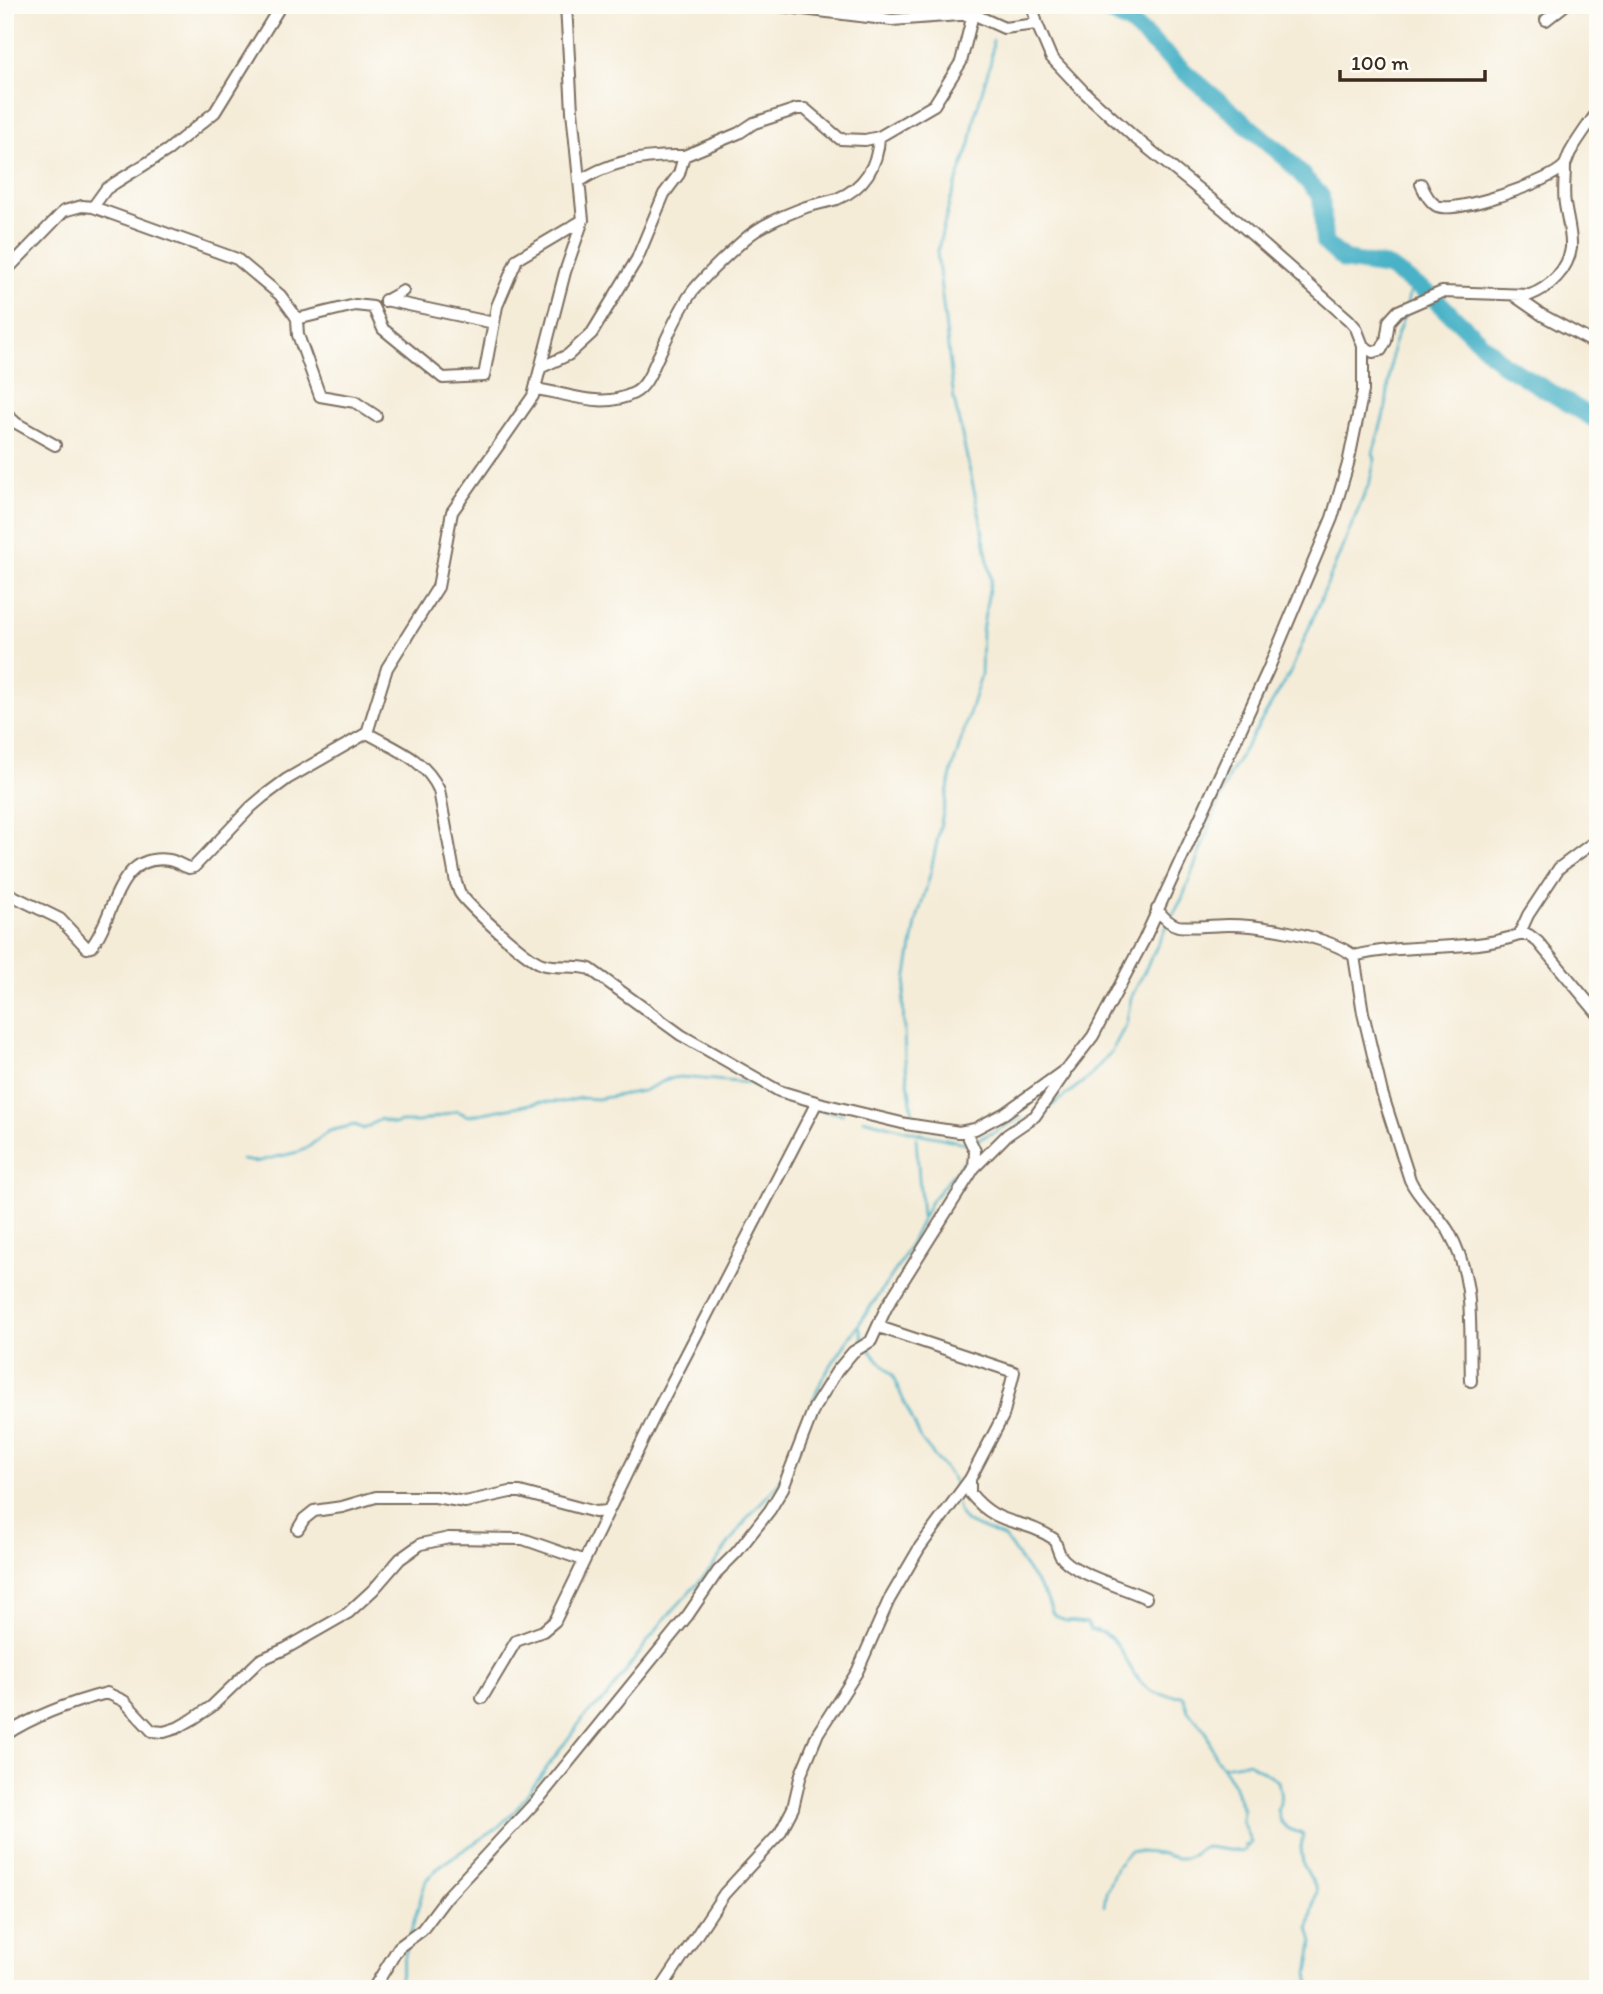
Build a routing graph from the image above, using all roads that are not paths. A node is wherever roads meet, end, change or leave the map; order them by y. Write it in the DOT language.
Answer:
graph roads {
  1 [pos="281,5"];
  2 [pos="566,5"];
  3 [pos="771,5"];
  4 [pos="1032,5"];
  5 [pos="1565,5"];
  6 [pos="973,14"];
  7 [pos="1546,20"];
  8 [pos="1037,24"];
  9 [pos="1598,111"];
  10 [pos="879,137"];
  11 [pos="684,156"];
  12 [pos="1565,166"];
  13 [pos="580,181"];
  14 [pos="1421,184"];
  15 [pos="93,207"];
  16 [pos="583,220"];
  17 [pos="5,272"];
  18 [pos="403,291"];
  19 [pos="1513,295"];
  20 [pos="385,300"];
  21 [pos="373,307"];
  22 [pos="297,319"];
  23 [pos="494,323"];
  24 [pos="1598,345"];
  25 [pos="1363,346"];
  26 [pos="542,367"];
  27 [pos="535,389"];
  28 [pos="5,413"];
  29 [pos="376,416"];
  30 [pos="55,445"];
  31 [pos="367,733"];
  32 [pos="1598,839"];
  33 [pos="5,892"];
  34 [pos="1157,909"];
  35 [pos="1518,934"];
  36 [pos="1354,956"];
  37 [pos="1598,1014"];
  38 [pos="1069,1067"];
  39 [pos="817,1102"];
  40 [pos="965,1132"];
  41 [pos="974,1168"];
  42 [pos="880,1323"];
  43 [pos="1471,1381"];
  44 [pos="970,1479"];
  45 [pos="608,1510"];
  46 [pos="298,1529"];
  47 [pos="583,1560"];
  48 [pos="1146,1598"];
  49 [pos="482,1698"];
  50 [pos="5,1735"];
  51 [pos="373,1989"];
  52 [pos="661,1989"];
  1 -- 15 [label="street"];
  2 -- 13 [label="street"];
  3 -- 6 [label="street"];
  4 -- 8 [label="street"];
  5 -- 7 [label="street"];
  6 -- 8 [label="street"];
  6 -- 10 [label="street"];
  8 -- 25 [label="street"];
  9 -- 12 [label="street"];
  10 -- 11 [label="street"];
  10 -- 27 [label="street"];
  11 -- 13 [label="street"];
  11 -- 26 [label="street"];
  12 -- 14 [label="street"];
  12 -- 19 [label="street"];
  13 -- 16 [label="street"];
  15 -- 17 [label="street"];
  15 -- 22 [label="street"];
  16 -- 23 [label="street"];
  16 -- 26 [label="street"];
  18 -- 20 [label="street"];
  19 -- 24 [label="street"];
  19 -- 25 [label="street"];
  20 -- 21 [label="street"];
  20 -- 23 [label="street"];
  21 -- 22 [label="street"];
  21 -- 23 [label="street"];
  22 -- 29 [label="street"];
  25 -- 34 [label="street"];
  26 -- 27 [label="street"];
  27 -- 31 [label="street"];
  28 -- 30 [label="street"];
  31 -- 33 [label="street"];
  31 -- 39 [label="street"];
  32 -- 35 [label="street"];
  34 -- 36 [label="street"];
  34 -- 38 [label="street"];
  35 -- 36 [label="street"];
  35 -- 37 [label="street"];
  36 -- 43 [label="street"];
  38 -- 40 [label="street"];
  38 -- 41 [label="street"];
  39 -- 40 [label="street"];
  39 -- 45 [label="street"];
  40 -- 41 [label="street"];
  41 -- 42 [label="street"];
  42 -- 44 [label="street"];
  42 -- 51 [label="street"];
  44 -- 48 [label="street"];
  44 -- 52 [label="street"];
  45 -- 46 [label="street"];
  45 -- 47 [label="street"];
  47 -- 49 [label="street"];
  47 -- 50 [label="street"];
}
